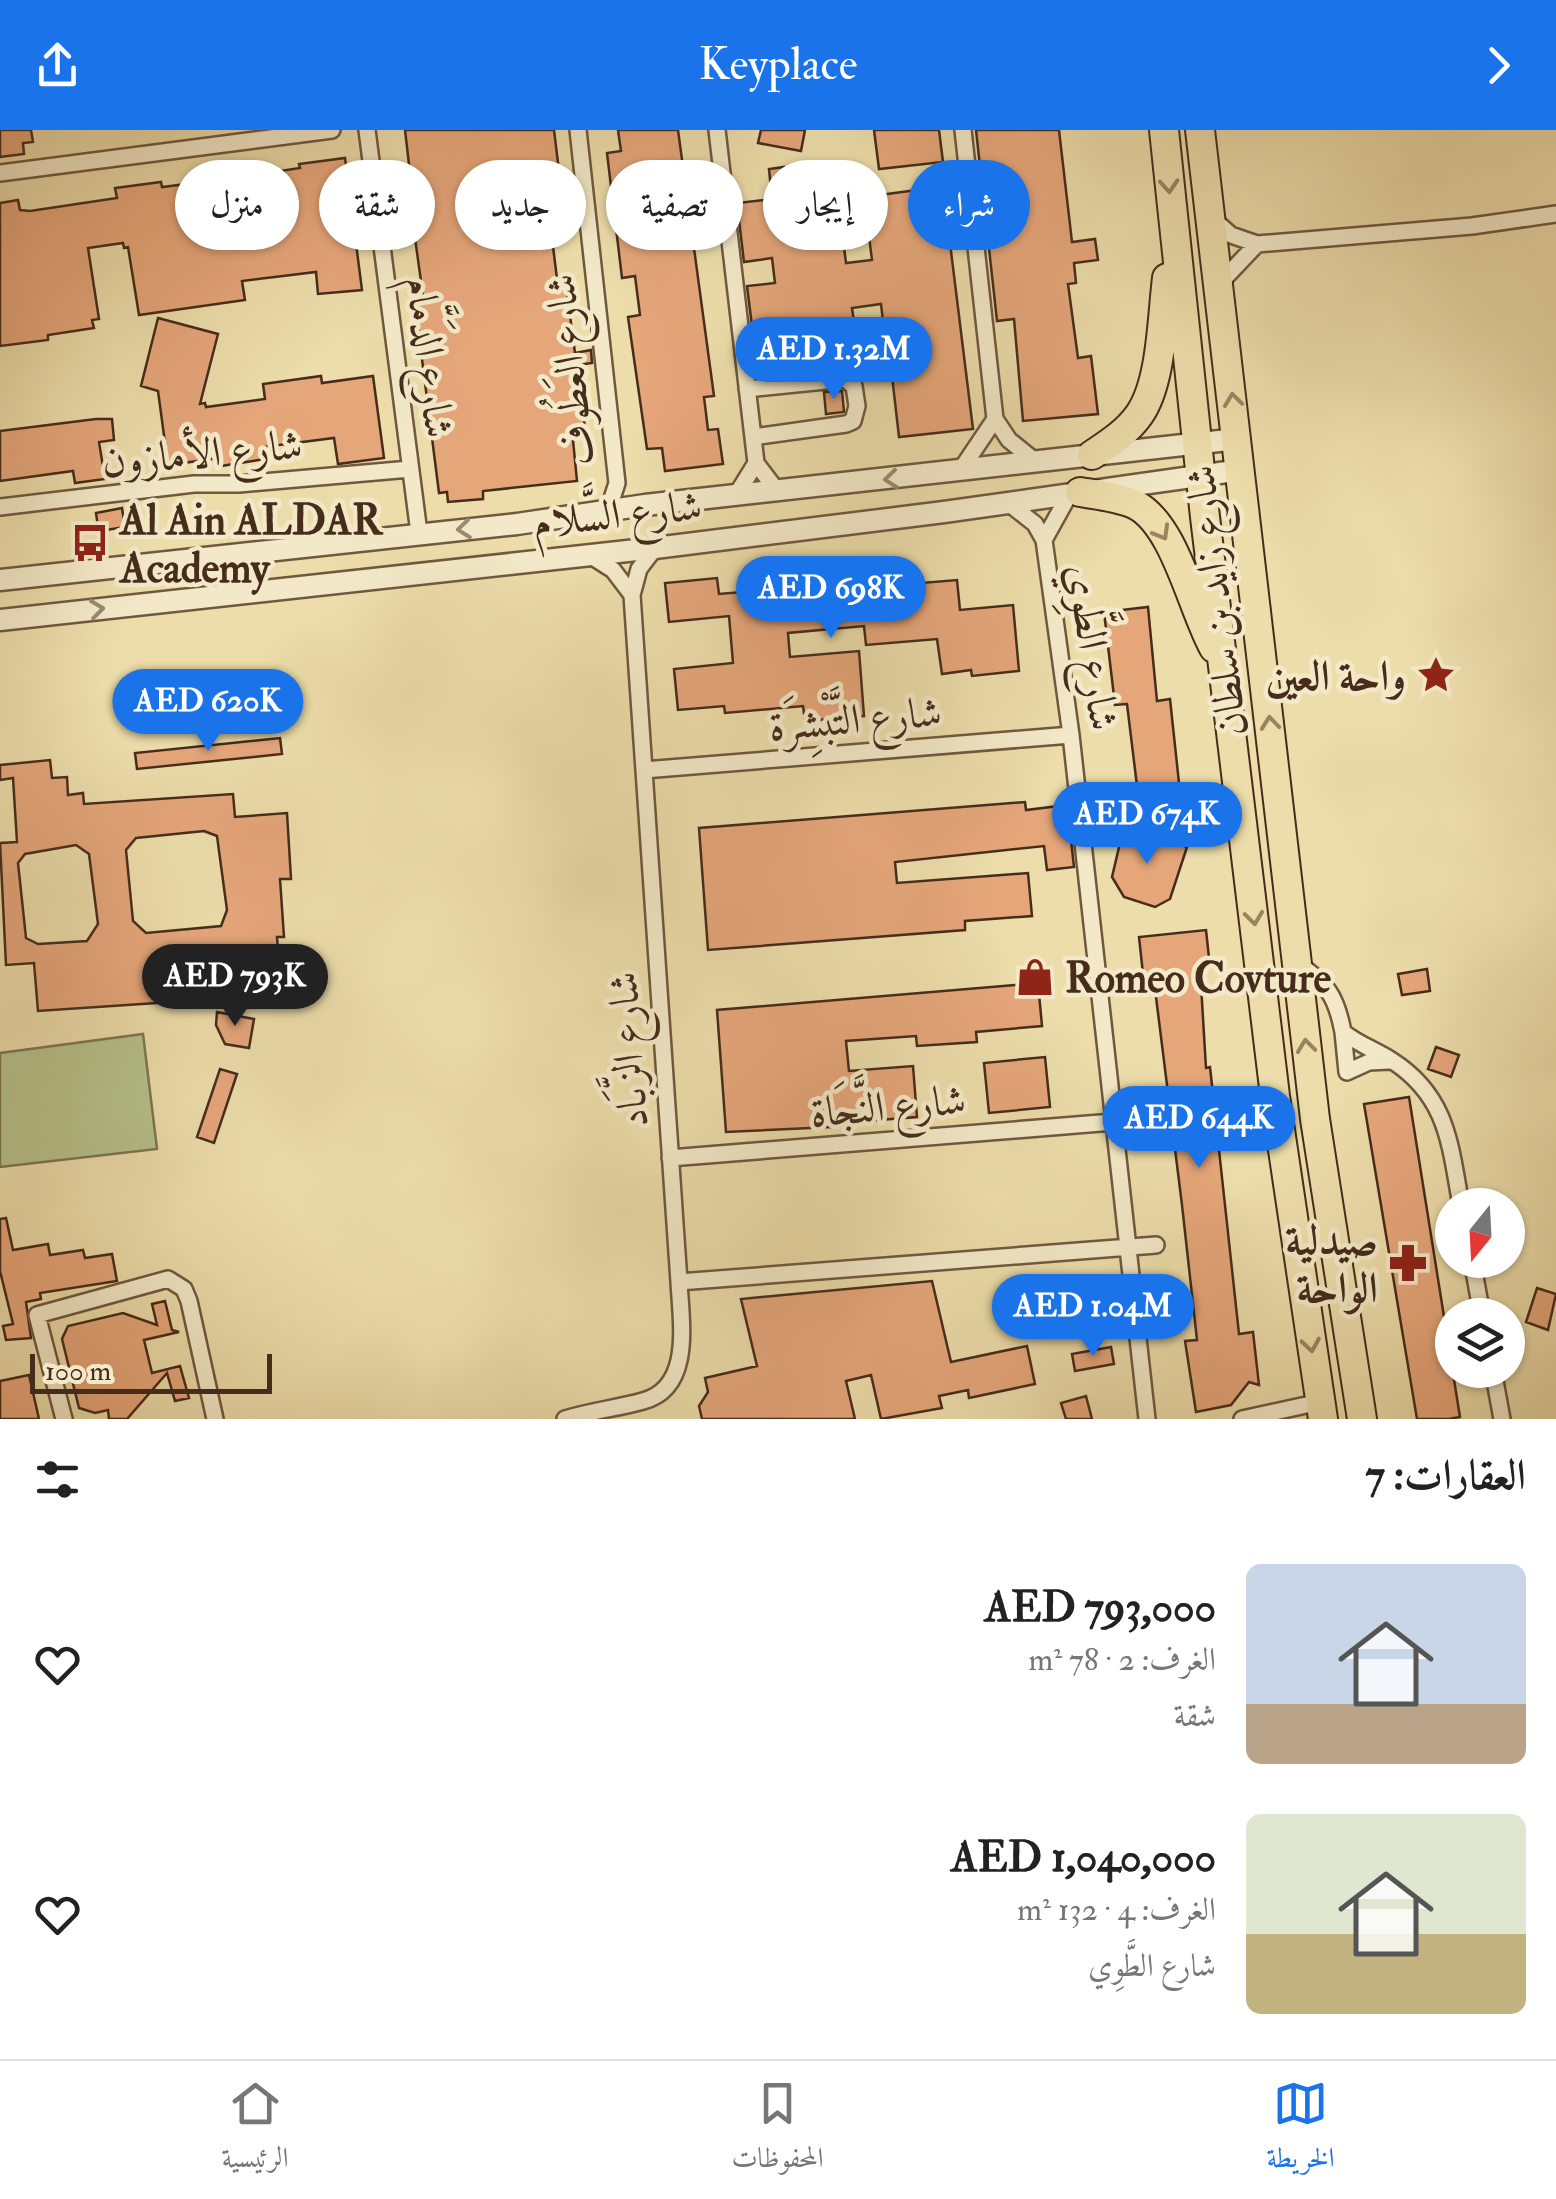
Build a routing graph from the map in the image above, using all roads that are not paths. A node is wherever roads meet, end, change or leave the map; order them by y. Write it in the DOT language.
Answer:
graph roads {
  1 [pos="332,130"];
  2 [pos="366,130"];
  3 [pos="578,130"];
  4 [pos="717,130"];
  5 [pos="963,130"];
  6 [pos="1164,130"];
  7 [pos="1200,130"];
  8 [pos="0,174"];
  9 [pos="1556,214"];
  10 [pos="1210,216"];
  11 [pos="1174,243"];
  12 [pos="1257,244"];
  13 [pos="1219,284"];
  14 [pos="747,388"];
  15 [pos="994,419"];
  16 [pos="753,436"];
  17 [pos="1237,439"];
  18 [pos="1196,443"];
  19 [pos="1092,455"];
  20 [pos="1035,461"];
  21 [pos="756,462"];
  22 [pos="410,469"];
  23 [pos="1241,470"];
  24 [pos="960,471"];
  25 [pos="1200,474"];
  26 [pos="617,483"];
  27 [pos="778,492"];
  28 [pos="1075,493"];
  29 [pos="735,497"];
  30 [pos="1006,502"];
  31 [pos="645,505"];
  32 [pos="0,508"];
  33 [pos="608,510"];
  34 [pos="419,533"];
  35 [pos="1044,540"];
  36 [pos="655,548"];
  37 [pos="586,554"];
  38 [pos="0,580"];
  39 [pos="632,595"];
  40 [pos="0,620"];
  41 [pos="1224,665"];
  42 [pos="1071,735"];
  43 [pos="644,770"];
  44 [pos="1296,962"];
  45 [pos="1343,1032"];
  46 [pos="1393,1061"];
  47 [pos="1113,1122"];
  48 [pos="670,1158"];
  49 [pos="1458,1188"];
  50 [pos="1156,1244"];
  51 [pos="1129,1247"];
  52 [pos="679,1282"];
  53 [pos="1496,1388"];
  54 [pos="1322,1411"];
  55 [pos="64,1419"];
  56 [pos="215,1419"];
  57 [pos="565,1419"];
  58 [pos="1147,1419"];
  59 [pos="1242,1419"];
  60 [pos="1362,1419"];
  61 [pos="1502,1419"];
  1 -- 8 [label="street"];
  2 -- 22 [label="street, شارع الدَمَّام"];
  3 -- 26 [label="street, شارع العَطُوف"];
  4 -- 14 [label="street"];
  5 -- 15 [label="street"];
  6 -- 11 [label="highway, شارع زايد بن سلطان, one-way"];
  7 -- 10 [label="highway, شارع زايد بن سلطان"];
  9 -- 12 [label="street"];
  10 -- 12 [label="street"];
  10 -- 13 [label="highway, شارع زايد بن سلطان"];
  11 -- 18 [label="highway, شارع زايد بن سلطان"];
  11 -- 19 [label="highway"];
  12 -- 13 [label="street"];
  17 -- 13 [label="highway, شارع زايد بن سلطان, one-way"];
  14 -- 16 [label="street"];
  14 -- 16 [label="street"];
  15 -- 20 [label="street"];
  15 -- 24 [label="street"];
  16 -- 21 [label="street"];
  17 -- 18 [label="street, شارع السَّلام"];
  17 -- 23 [label="highway, شارع زايد بن سلطان"];
  18 -- 19 [label="street, شارع السَّلام"];
  18 -- 25 [label="highway, شارع زايد بن سلطان"];
  19 -- 20 [label="street, شارع السَّلام"];
  20 -- 24 [label="street, شارع السَّلام"];
  21 -- 27 [label="street"];
  21 -- 29 [label="street"];
  22 -- 32 [label="street, شارع الأمازون"];
  22 -- 34 [label="street, شارع الدَمَّام"];
  23 -- 25 [label="street, شارع السَّلام"];
  44 -- 23 [label="highway, شارع زايد بن سلطان, one-way"];
  24 -- 27 [label="street, شارع السَّلام, one-way"];
  25 -- 28 [label="street, شارع السَّلام"];
  25 -- 41 [label="highway, شارع زايد بن سلطان"];
  26 -- 31 [label="street, شارع العَطُوف"];
  26 -- 33 [label="street, شارع العَطُوف"];
  27 -- 29 [label="street, شارع السَّلام"];
  28 -- 30 [label="street, شارع السَّلام"];
  28 -- 35 [label="street, شارع الطَّوِي"];
  28 -- 41 [label="highway, one-way"];
  29 -- 31 [label="street, شارع السَّلام"];
  30 -- 35 [label="street, شارع الطَّوِي"];
  30 -- 36 [label="street, شارع السَّلام"];
  31 -- 33 [label="street, شارع السَّلام"];
  33 -- 34 [label="street, شارع السَّلام, one-way"];
  34 -- 38 [label="street, شارع السَّلام"];
  35 -- 42 [label="street, شارع الطَّوِي"];
  36 -- 37 [label="street, شارع السَّلام"];
  36 -- 39 [label="street, شارع الزَّبَاد"];
  37 -- 39 [label="street"];
  40 -- 37 [label="street, شارع السَّلام, one-way"];
  39 -- 43 [label="street, شارع الزَّبَاد"];
  41 -- 54 [label="highway, شارع زايد بن سلطان, one-way"];
  42 -- 43 [label="street, شارع التَّبْشِرَة"];
  42 -- 47 [label="street, شارع الطَّوِي"];
  43 -- 48 [label="street, شارع الزَّبَاد"];
  44 -- 45 [label="street"];
  60 -- 44 [label="highway, شارع زايد بن سلطان, one-way"];
  45 -- 46 [label="street"];
  45 -- 46 [label="street"];
  46 -- 49 [label="street"];
  47 -- 48 [label="street, شارع النَّجَاة"];
  47 -- 51 [label="street, شارع الطَّوِي"];
  48 -- 52 [label="street, شارع الزَّبَاد"];
  50 -- 51 [label="street"];
  51 -- 52 [label="street"];
  51 -- 58 [label="street, شارع الطَّوِي"];
  52 -- 57 [label="street, شارع الزَّبَاد"];
  53 -- 61 [label="street"];
  54 -- 59 [label="street"];
  55 -- 56 [label="street"];
}
